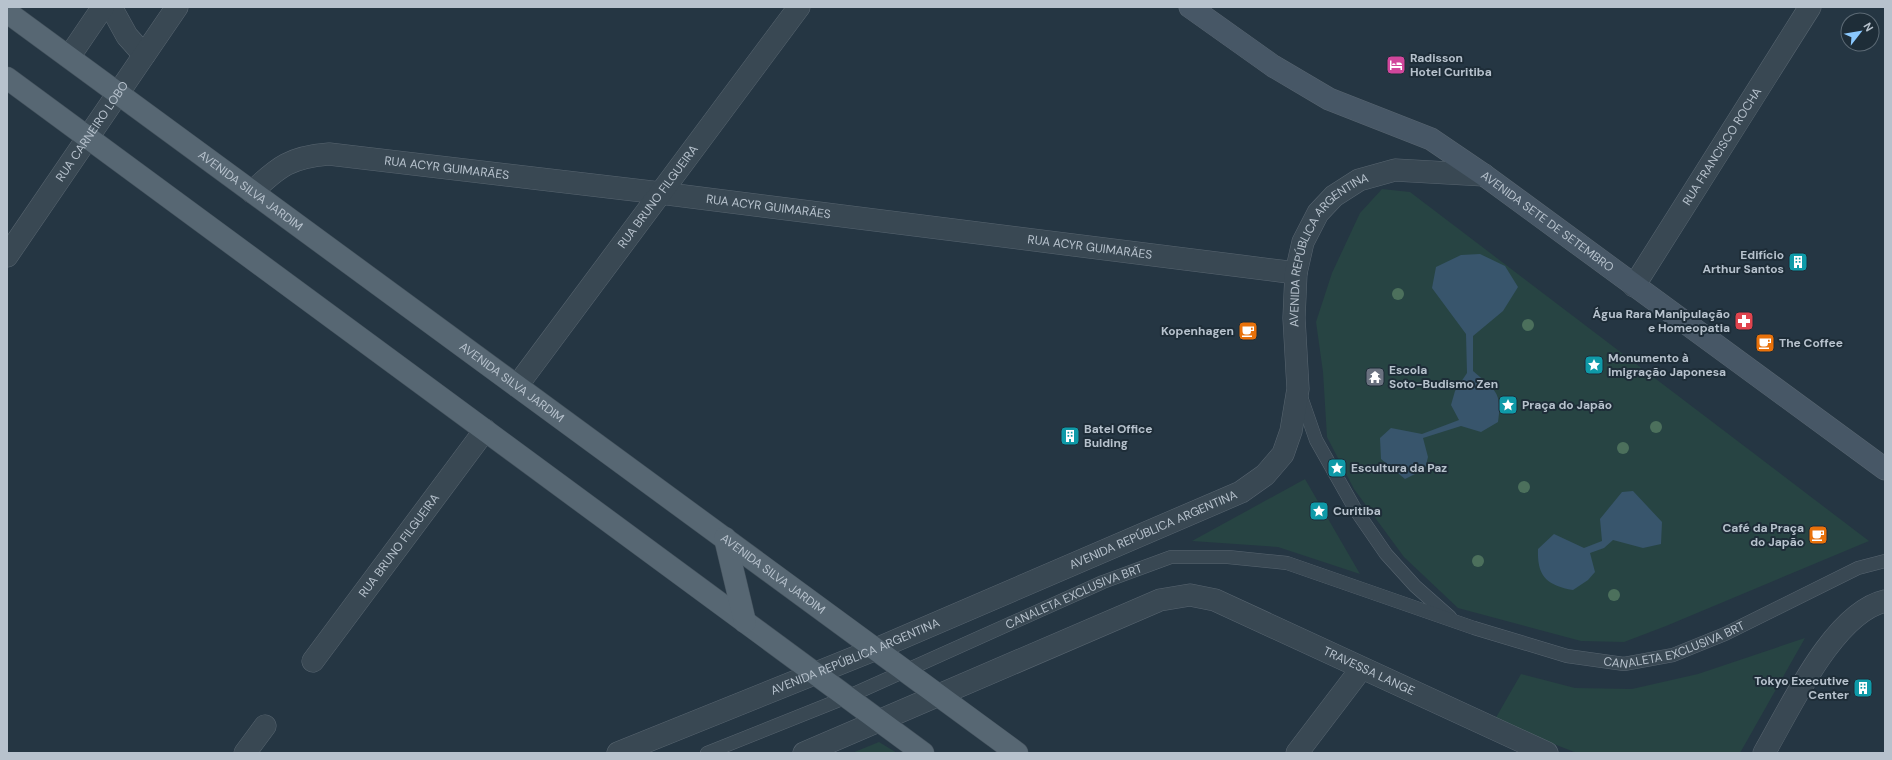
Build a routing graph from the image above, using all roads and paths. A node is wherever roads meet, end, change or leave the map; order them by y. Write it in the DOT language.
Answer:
graph roads {
  1 [pos="103,7"];
  2 [pos="111,7"];
  3 [pos="177,7"];
  4 [pos="799,7"];
  5 [pos="1190,7"];
  6 [pos="1810,7"];
  7 [pos="7,12"];
  8 [pos="144,55"];
  9 [pos="69,57"];
  10 [pos="7,78"];
  11 [pos="118,93"];
  12 [pos="88,138"];
  13 [pos="1484,175"];
  14 [pos="252,192"];
  15 [pos="660,193"];
  16 [pos="7,256"];
  17 [pos="1296,273"];
  18 [pos="1634,286"];
  19 [pos="517,386"];
  20 [pos="1298,389"];
  21 [pos="485,430"];
  22 [pos="1885,469"];
  23 [pos="725,538"];
  24 [pos="1885,561"];
  25 [pos="1885,601"];
  26 [pos="1454,621"];
  27 [pos="745,622"];
  28 [pos="876,649"];
  29 [pos="313,661"];
  30 [pos="1361,669"];
  31 [pos="906,671"];
  32 [pos="816,674"];
  33 [pos="939,695"];
  34 [pos="847,697"];
  35 [pos="880,722"];
  36 [pos="265,726"];
  37 [pos="245,753"];
  38 [pos="618,753"];
  39 [pos="707,753"];
  40 [pos="804,753"];
  41 [pos="923,753"];
  42 [pos="1017,753"];
  43 [pos="1297,753"];
  44 [pos="1547,753"];
  45 [pos="1764,753"];
  1 -- 9 [label="street"];
  2 -- 8 [label="street"];
  3 -- 8 [label="street, RUA CARNEIRO LOBO"];
  4 -- 15 [label="street, RUA BRUNO FILGUEIRA"];
  5 -- 13 [label="main road, AVENIDA SETE DE SETEMBRO"];
  6 -- 18 [label="street, RUA FRANCISCO ROCHA"];
  7 -- 9 [label="main road, AVENIDA SILVA JARDIM"];
  8 -- 11 [label="street, RUA CARNEIRO LOBO"];
  9 -- 11 [label="main road, AVENIDA SILVA JARDIM"];
  10 -- 12 [label="main road"];
  11 -- 12 [label="street, RUA CARNEIRO LOBO"];
  11 -- 14 [label="main road, AVENIDA SILVA JARDIM"];
  12 -- 16 [label="street, RUA CARNEIRO LOBO"];
  12 -- 21 [label="main road"];
  13 -- 17 [label="street, AVENIDA REPÚBLICA ARGENTINA"];
  13 -- 18 [label="main road, AVENIDA SETE DE SETEMBRO"];
  14 -- 15 [label="street, RUA ACYR GUIMARÃES"];
  14 -- 19 [label="main road, AVENIDA SILVA JARDIM"];
  15 -- 17 [label="street, RUA ACYR GUIMARÃES"];
  15 -- 19 [label="street, RUA BRUNO FILGUEIRA"];
  17 -- 20 [label="street, AVENIDA REPÚBLICA ARGENTINA"];
  18 -- 22 [label="main road, AVENIDA SETE DE SETEMBRO"];
  19 -- 23 [label="main road, AVENIDA SILVA JARDIM"];
  20 -- 26 [label="lane, CANALETA EXCLUSIVA BRT"];
  20 -- 28 [label="street, AVENIDA REPÚBLICA ARGENTINA"];
  21 -- 27 [label="main road"];
  21 -- 29 [label="street, RUA BRUNO FILGUEIRA"];
  23 -- 27 [label="main road"];
  23 -- 28 [label="main road, AVENIDA SILVA JARDIM"];
  24 -- 26 [label="lane, CANALETA EXCLUSIVA BRT"];
  25 -- 45 [label="street"];
  26 -- 31 [label="lane, CANALETA EXCLUSIVA BRT"];
  27 -- 32 [label="main road"];
  28 -- 31 [label="main road, AVENIDA SILVA JARDIM"];
  28 -- 32 [label="street, AVENIDA REPÚBLICA ARGENTINA"];
  30 -- 33 [label="street, TRAVESSA LANGE"];
  30 -- 43 [label="street"];
  30 -- 44 [label="street, TRAVESSA LANGE"];
  31 -- 33 [label="main road, AVENIDA SILVA JARDIM"];
  31 -- 34 [label="lane, CANALETA EXCLUSIVA BRT"];
  32 -- 34 [label="main road"];
  32 -- 38 [label="street, AVENIDA REPÚBLICA ARGENTINA"];
  33 -- 35 [label="street"];
  33 -- 42 [label="main road, AVENIDA SILVA JARDIM"];
  34 -- 35 [label="main road"];
  34 -- 39 [label="lane, CANALETA EXCLUSIVA BRT"];
  35 -- 40 [label="street"];
  35 -- 41 [label="main road"];
  36 -- 37 [label="street"];
}
